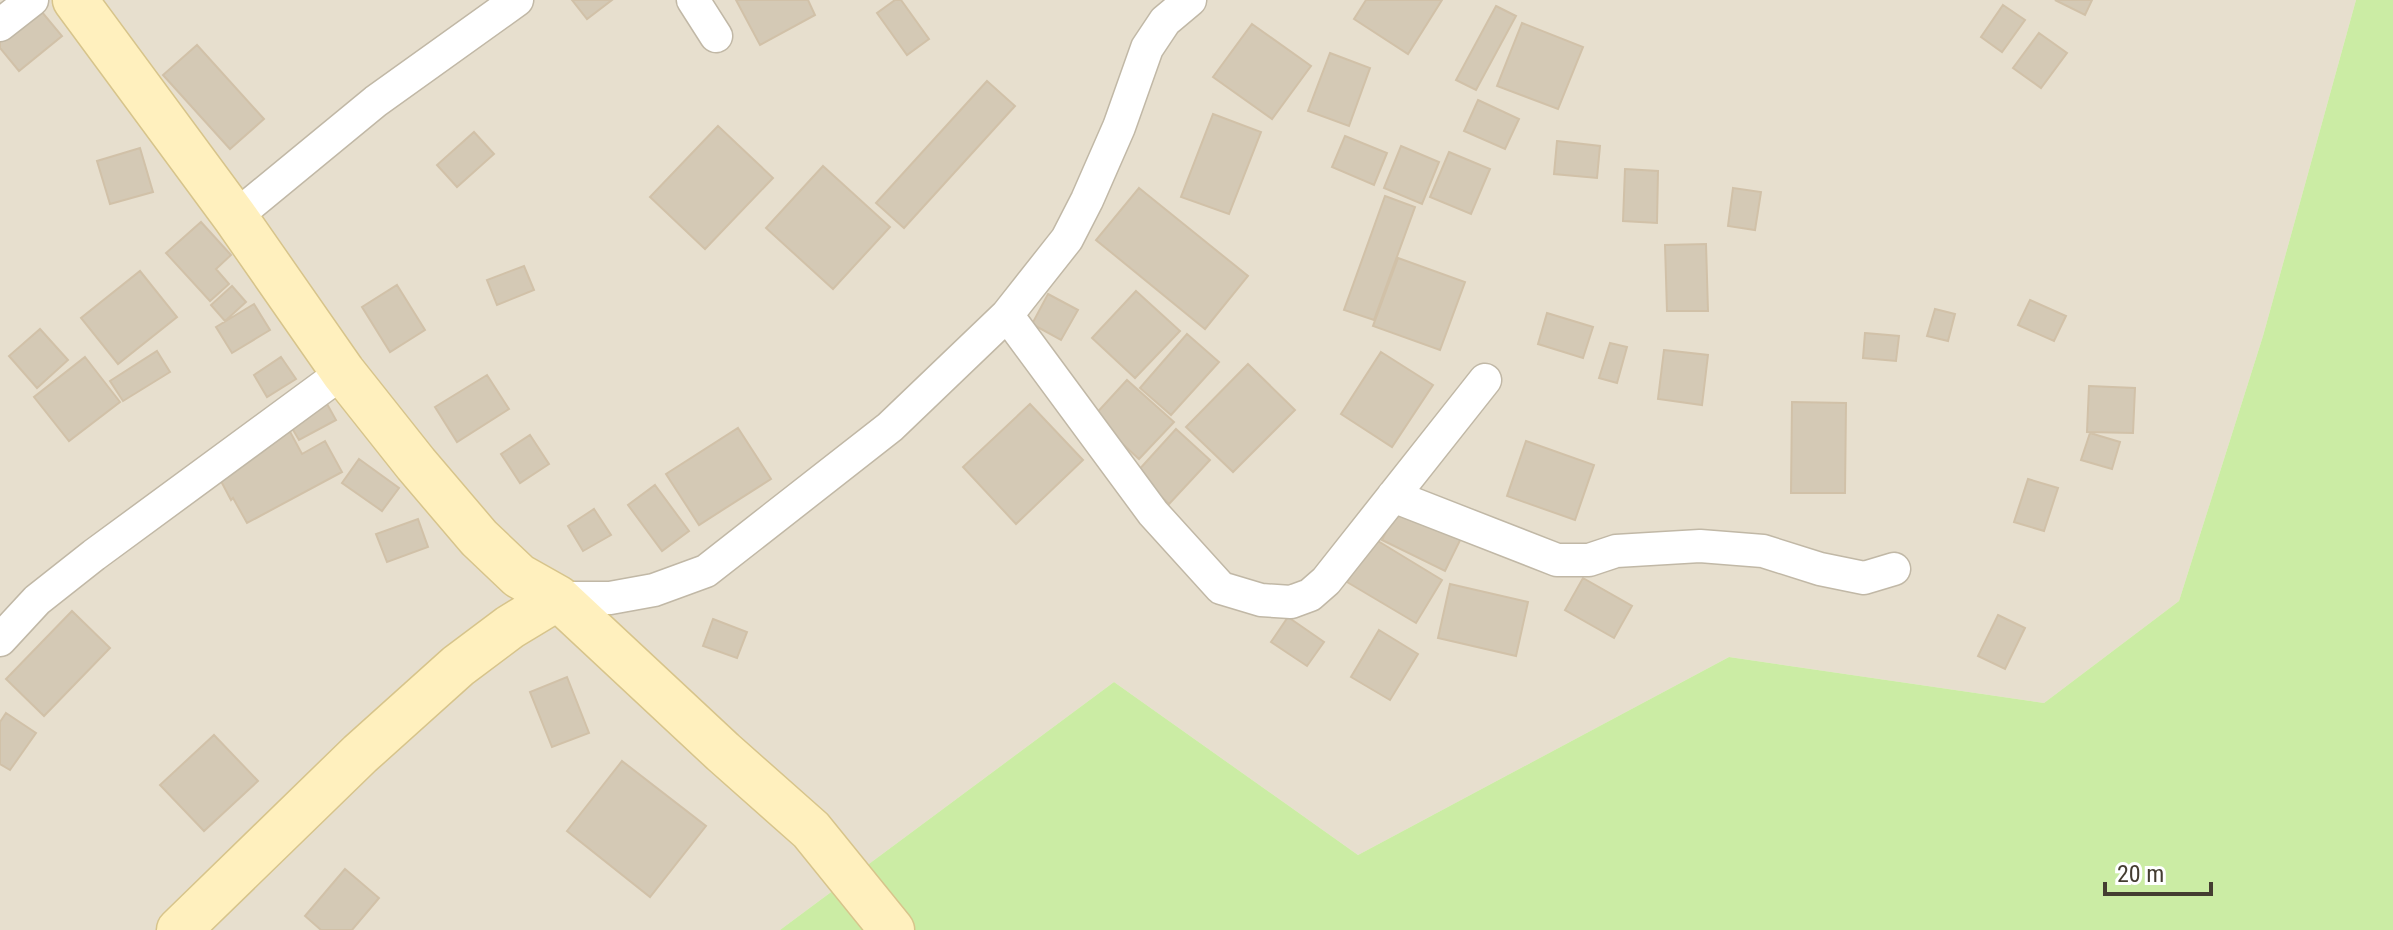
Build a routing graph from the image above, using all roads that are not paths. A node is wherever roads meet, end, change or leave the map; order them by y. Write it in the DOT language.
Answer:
graph roads {
  1 [pos="32,0"];
  2 [pos="75,0"];
  3 [pos="517,0"];
  4 [pos="693,0"];
  5 [pos="1190,0"];
  6 [pos="0,25"];
  7 [pos="716,36"];
  8 [pos="235,217"];
  9 [pos="1007,315"];
  10 [pos="343,372"];
  11 [pos="1485,380"];
  12 [pos="1393,496"];
  13 [pos="1894,569"];
  14 [pos="558,598"];
  15 [pos="0,640"];
  16 [pos="179,930"];
  17 [pos="892,930"];
  1 -- 6 [label="street"];
  2 -- 8 [label="street"];
  3 -- 8 [label="street"];
  4 -- 7 [label="street"];
  5 -- 9 [label="street"];
  8 -- 10 [label="street"];
  9 -- 12 [label="street"];
  9 -- 14 [label="street"];
  10 -- 14 [label="street"];
  10 -- 15 [label="street"];
  11 -- 12 [label="street"];
  12 -- 13 [label="street"];
  14 -- 16 [label="street"];
  14 -- 17 [label="street"];
}
